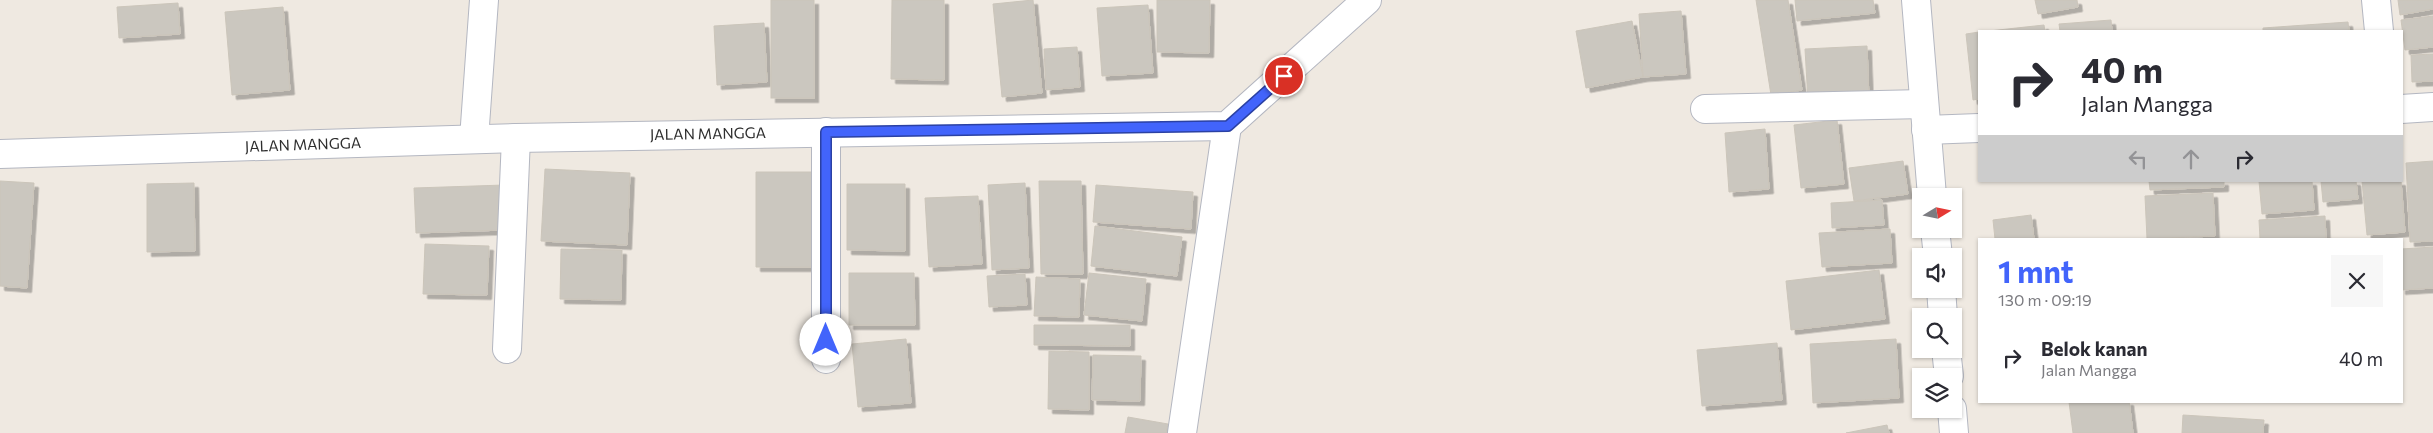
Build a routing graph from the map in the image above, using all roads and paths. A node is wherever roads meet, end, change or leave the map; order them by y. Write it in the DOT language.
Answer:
graph roads {
  1 [pos="484,0"];
  2 [pos="1368,0"];
  3 [pos="1916,0"];
  4 [pos="2376,0"];
  5 [pos="2379,30"];
  6 [pos="2433,107"];
  7 [pos="2403,108"];
  8 [pos="1705,109"];
  9 [pos="1925,117"];
  10 [pos="1228,126"];
  11 [pos="1978,128"];
  12 [pos="826,132"];
  13 [pos="516,138"];
  14 [pos="474,140"];
  15 [pos="0,154"];
  16 [pos="1931,188"];
  17 [pos="507,349"];
  18 [pos="826,359"];
  19 [pos="1953,418"];
  20 [pos="1182,433"];
  21 [pos="1954,433"];
  1 -- 14 [label="street"];
  2 -- 10 [label="street"];
  3 -- 9 [label="street"];
  4 -- 5 [label="street"];
  6 -- 7 [label="street"];
  8 -- 9 [label="street"];
  9 -- 11 [label="street"];
  9 -- 16 [label="street"];
  10 -- 12 [label="street, JALAN MANGGA"];
  10 -- 20 [label="street"];
  12 -- 13 [label="street, JALAN MANGGA"];
  12 -- 18 [label="street"];
  13 -- 14 [label="street, JALAN MANGGA"];
  13 -- 17 [label="street"];
  14 -- 15 [label="street, JALAN MANGGA"];
  19 -- 21 [label="street"];
}
